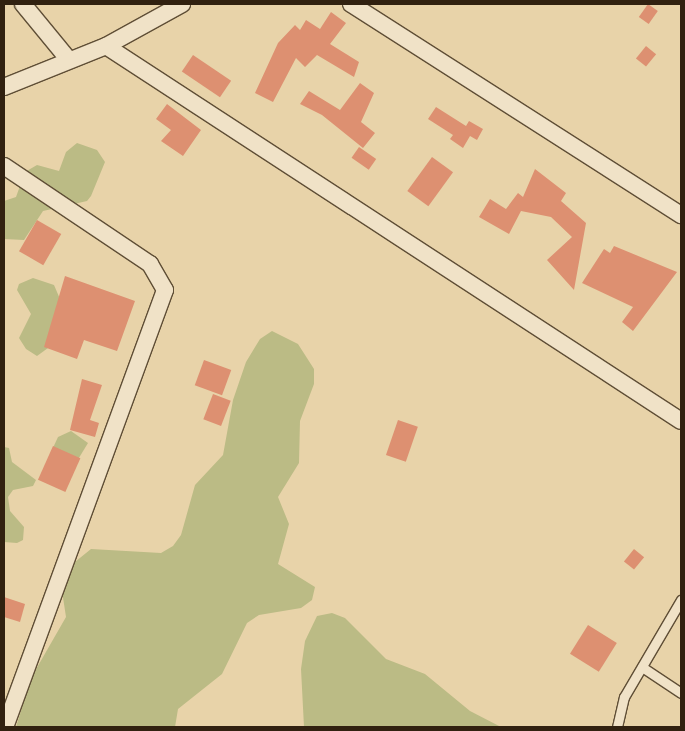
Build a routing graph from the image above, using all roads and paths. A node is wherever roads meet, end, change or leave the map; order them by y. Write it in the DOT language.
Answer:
graph roads {
  1 [pos="23,4"];
  2 [pos="182,4"];
  3 [pos="351,4"];
  4 [pos="106,46"];
  5 [pos="69,60"];
  6 [pos="4,87"];
  7 [pos="4,166"];
  8 [pos="681,215"];
  9 [pos="681,421"];
  10 [pos="681,600"];
  11 [pos="642,668"];
  12 [pos="681,693"];
  13 [pos="5,727"];
  14 [pos="617,727"];
  1 -- 5 [label="street"];
  2 -- 4 [label="street"];
  3 -- 8 [label="street"];
  4 -- 5 [label="street"];
  4 -- 9 [label="street"];
  5 -- 6 [label="street"];
  7 -- 13 [label="street"];
  10 -- 11 [label="lane"];
  11 -- 12 [label="lane"];
  11 -- 14 [label="lane"];
}
